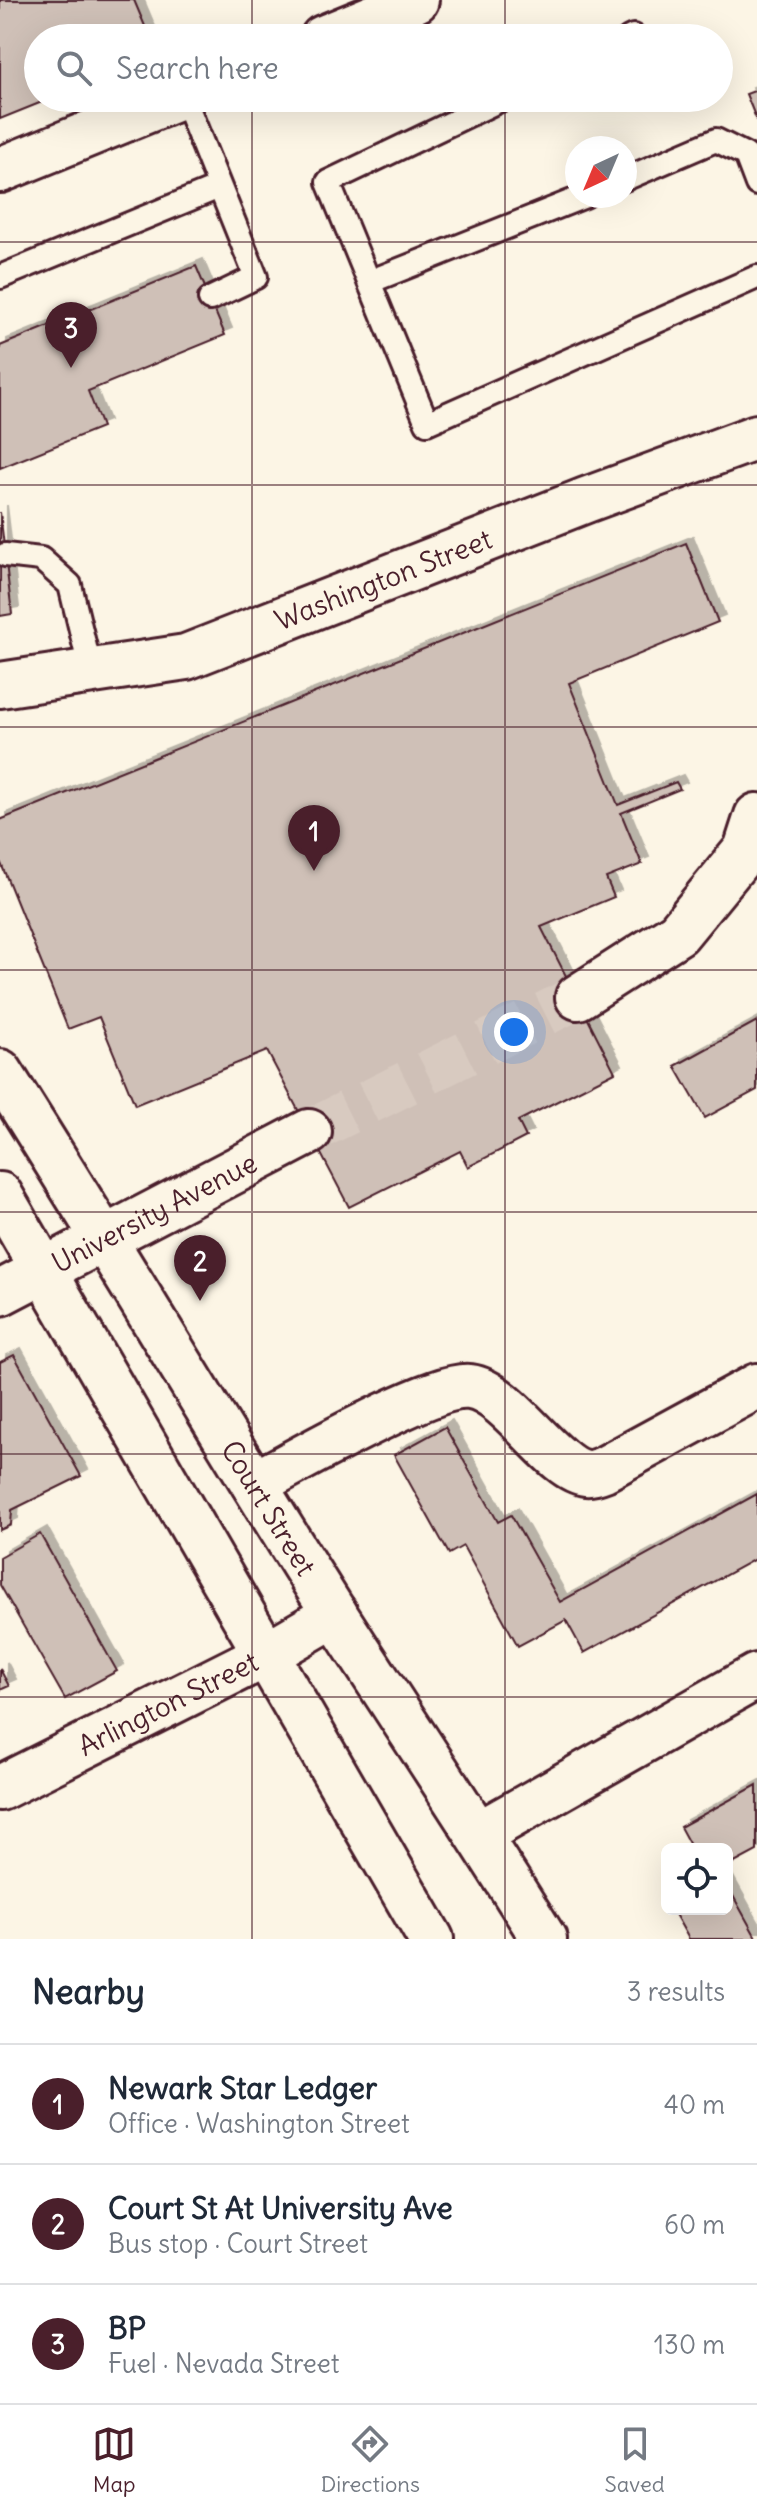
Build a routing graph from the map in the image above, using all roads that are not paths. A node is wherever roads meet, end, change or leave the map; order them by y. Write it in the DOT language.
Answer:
graph roads {
  1 [pos="415,0"];
  2 [pos="357,24"];
  3 [pos="143,112"];
  4 [pos="190,112"];
  5 [pos="475,112"];
  6 [pos="0,170"];
  7 [pos="637,174"];
  8 [pos="757,184"];
  9 [pos="219,187"];
  10 [pos="565,204"];
  11 [pos="0,277"];
  12 [pos="757,277"];
  13 [pos="369,282"];
  14 [pos="210,299"];
  15 [pos="757,437"];
  16 [pos="5,555"];
  17 [pos="91,672"];
  18 [pos="0,685"];
  19 [pos="757,816"];
  20 [pos="578,997"];
  21 [pos="0,1072"];
  22 [pos="309,1132"];
  23 [pos="0,1195"];
  24 [pos="106,1239"];
  25 [pos="44,1270"];
  26 [pos="0,1293"];
  27 [pos="757,1386"];
  28 [pos="254,1484"];
  29 [pos="335,1614"];
  30 [pos="265,1655"];
  31 [pos="757,1676"];
  32 [pos="0,1788"];
  33 [pos="479,1834"];
  34 [pos="431,1939"];
  35 [pos="544,1939"];
  1 -- 2 [label="street"];
  3 -- 6 [label="street"];
  4 -- 9 [label="lane"];
  5 -- 13 [label="lane"];
  7 -- 8 [label="lane"];
  9 -- 11 [label="lane"];
  9 -- 14 [label="lane"];
  10 -- 13 [label="lane"];
  12 -- 13 [label="lane"];
  15 -- 17 [label="street, Washington Street"];
  16 -- 17 [label="lane"];
  17 -- 18 [label="street, Washington Street"];
  19 -- 20 [label="street"];
  21 -- 24 [label="street, Court Street"];
  22 -- 24 [label="street, University Avenue"];
  23 -- 25 [label="street"];
  24 -- 25 [label="street, University Avenue"];
  24 -- 28 [label="street, Court Street"];
  25 -- 26 [label="street, University Avenue"];
  25 -- 30 [label="street"];
  27 -- 28 [label="street"];
  28 -- 29 [label="street, Court Street"];
  29 -- 30 [label="street, Arlington Street"];
  29 -- 33 [label="street, Court Street"];
  30 -- 32 [label="street, Arlington Street"];
  30 -- 34 [label="street"];
  31 -- 33 [label="street"];
  33 -- 35 [label="street, Court Street"];
}
